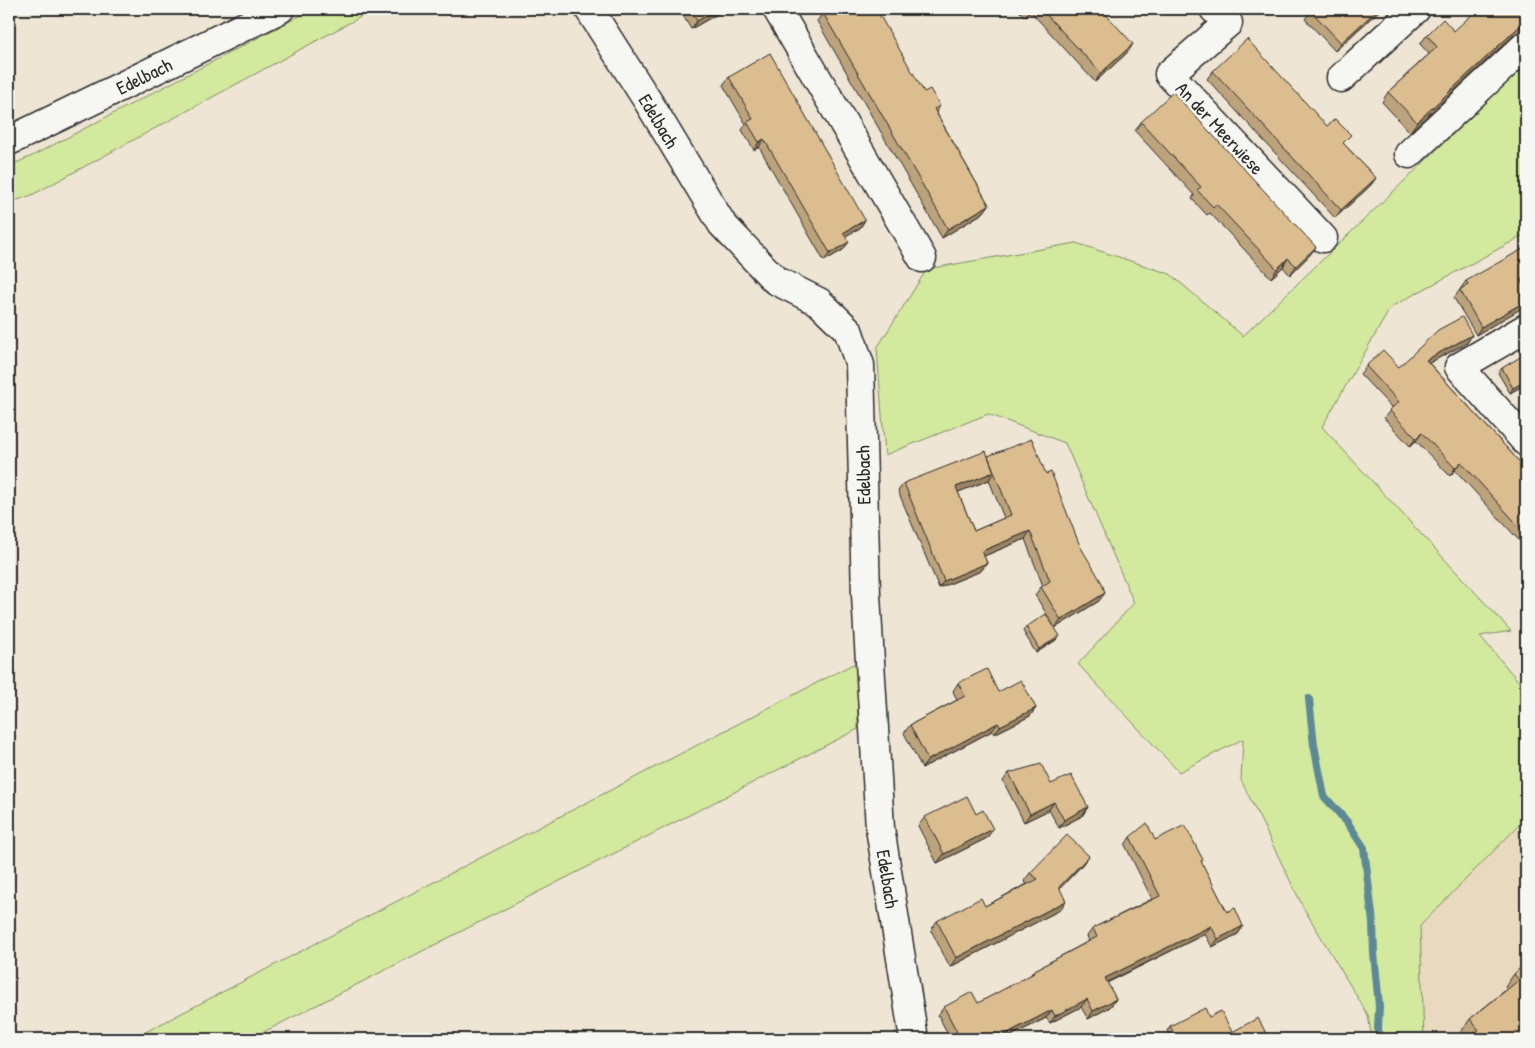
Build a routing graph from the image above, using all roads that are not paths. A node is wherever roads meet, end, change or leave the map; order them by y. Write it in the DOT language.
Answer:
graph roads {
  1 [pos="280,9"];
  2 [pos="589,9"];
  3 [pos="777,9"];
  4 [pos="1416,9"];
  5 [pos="1229,14"];
  6 [pos="1526,45"];
  7 [pos="1341,78"];
  8 [pos="9,141"];
  9 [pos="1409,154"];
  10 [pos="1323,238"];
  11 [pos="922,258"];
  12 [pos="1526,328"];
  13 [pos="1526,442"];
  14 [pos="914,1039"];
  1 -- 8 [label="street, Edelbach"];
  2 -- 14 [label="street, Edelbach"];
  3 -- 11 [label="street"];
  4 -- 7 [label="street"];
  5 -- 10 [label="street, An der Meerwiese"];
  6 -- 9 [label="street"];
  12 -- 13 [label="street"];
}
